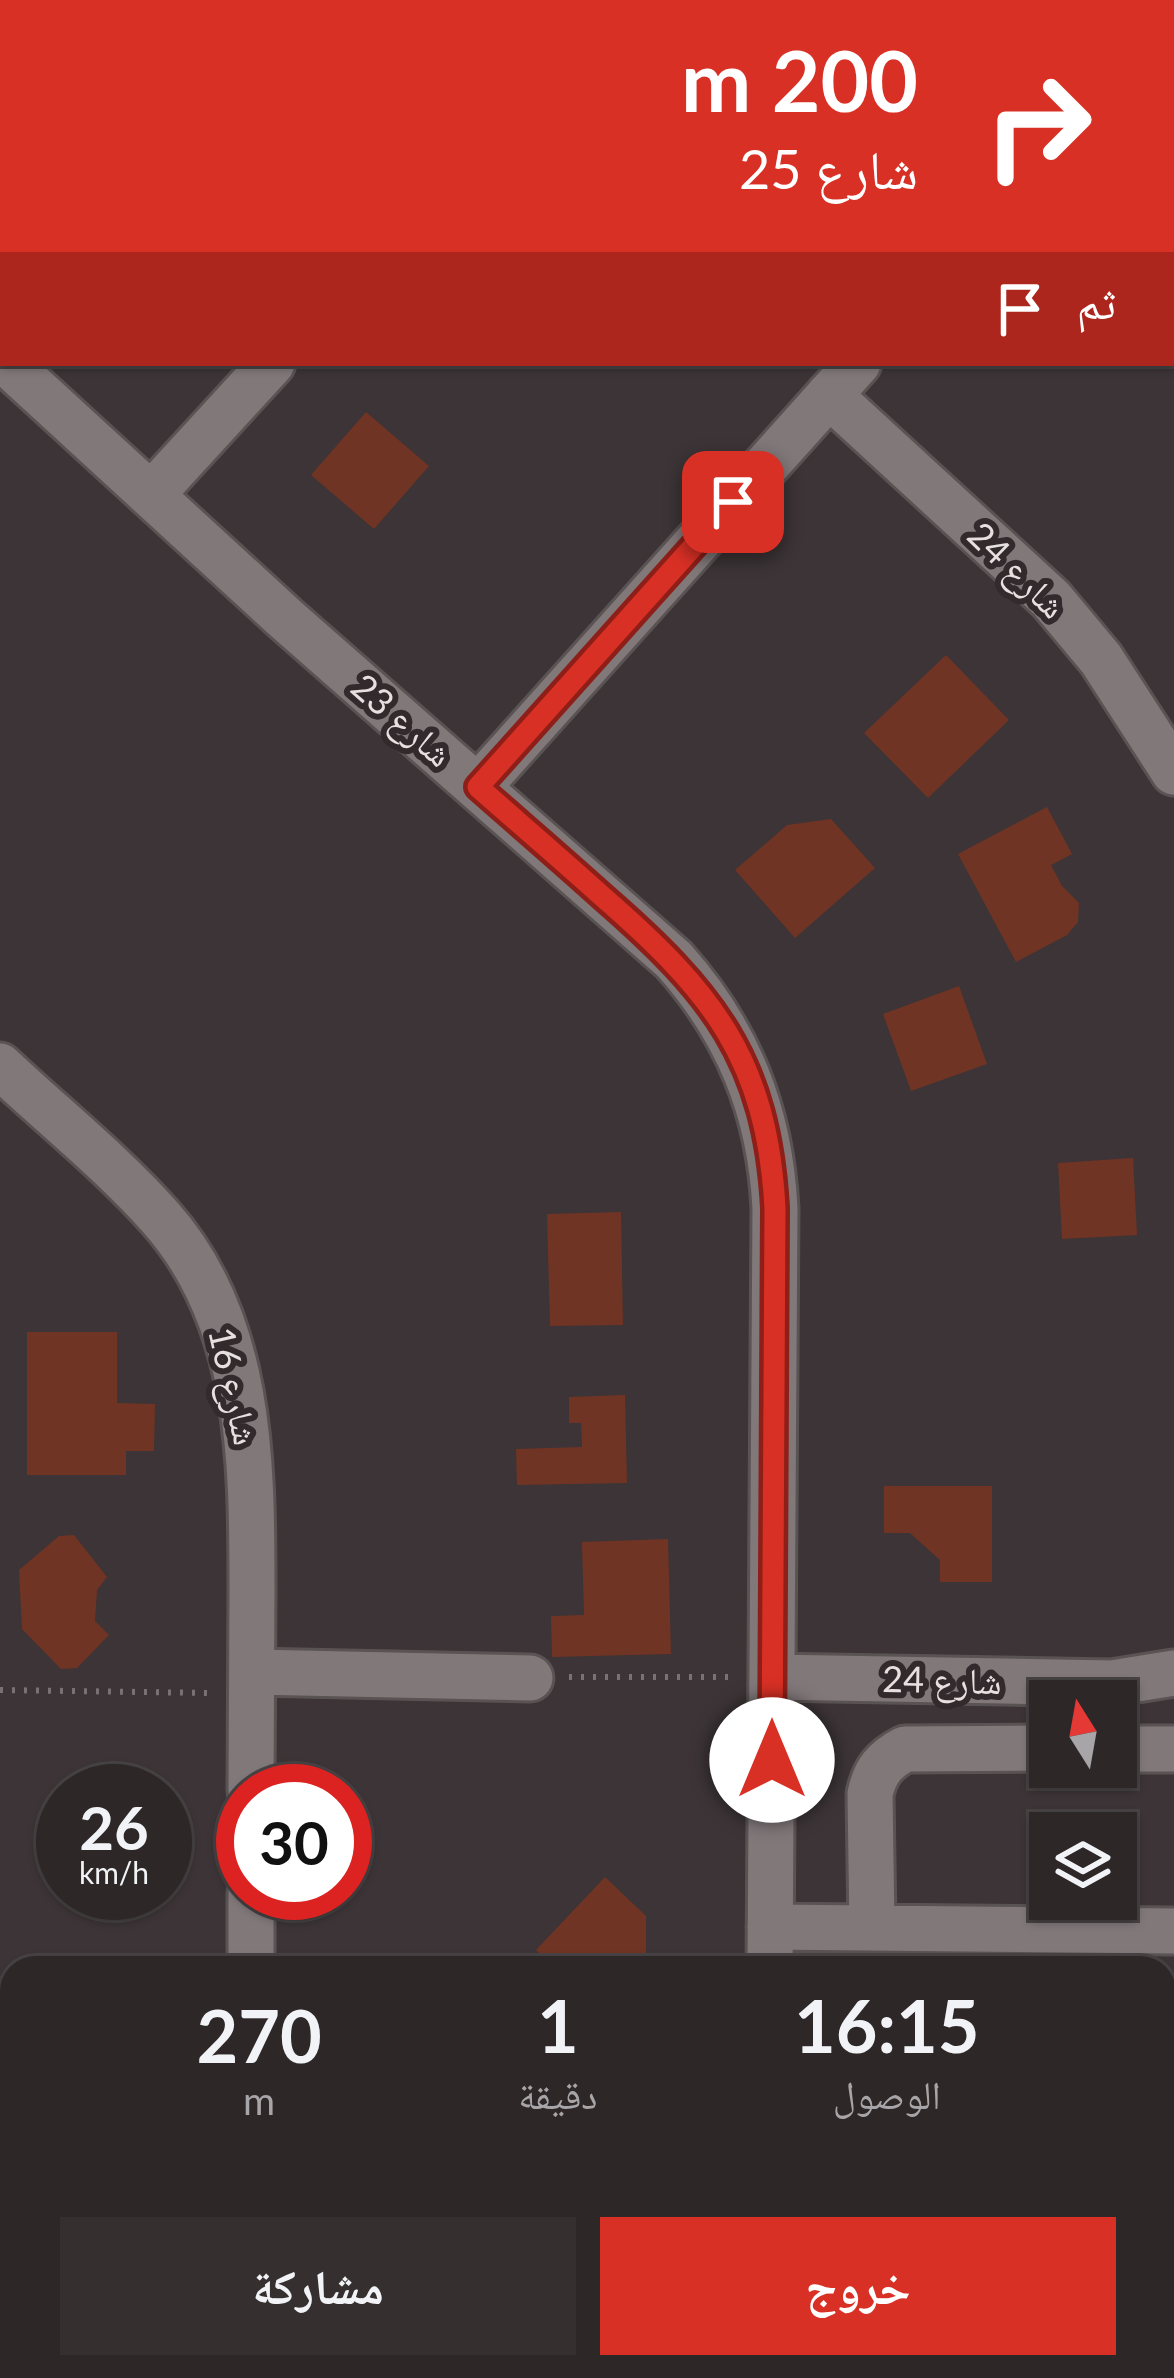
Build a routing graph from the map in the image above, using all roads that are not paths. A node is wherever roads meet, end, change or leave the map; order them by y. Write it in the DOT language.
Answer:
graph roads {
  1 [pos="10,366"];
  2 [pos="269,366"];
  3 [pos="843,379"];
  4 [pos="151,495"];
  5 [pos="1174,772"];
  6 [pos="478,787"];
  7 [pos="0,1066"];
  8 [pos="1174,1672"];
  9 [pos="772,1676"];
  10 [pos="530,1678"];
  11 [pos="1129,1680"];
  12 [pos="1029,1681"];
  13 [pos="252,1683"];
  14 [pos="1137,1687"];
  15 [pos="1174,1693"];
  16 [pos="1029,1748"];
  17 [pos="1137,1749"];
  18 [pos="1174,1749"];
  19 [pos="251,1764"];
  20 [pos="251,1920"];
  21 [pos="872,1928"];
  22 [pos="1174,1931"];
  23 [pos="770,1947"];
  24 [pos="251,1956"];
  1 -- 4 [label="street, شارع 23"];
  2 -- 4 [label="street"];
  3 -- 5 [label="street, شارع 24"];
  3 -- 6 [label="street"];
  4 -- 6 [label="street, شارع 23"];
  6 -- 9 [label="street, شارع 23"];
  7 -- 13 [label="street, شارع 16"];
  8 -- 11 [label="street, شارع 24"];
  9 -- 12 [label="street, شارع 24"];
  9 -- 23 [label="street, شارع 23"];
  10 -- 13 [label="street"];
  13 -- 19 [label="street, شارع 16"];
  14 -- 15 [label="street, شارع 24"];
  16 -- 21 [label="street"];
  17 -- 18 [label="street"];
  20 -- 24 [label="street"];
  21 -- 22 [label="street"];
  21 -- 23 [label="street"];
}
